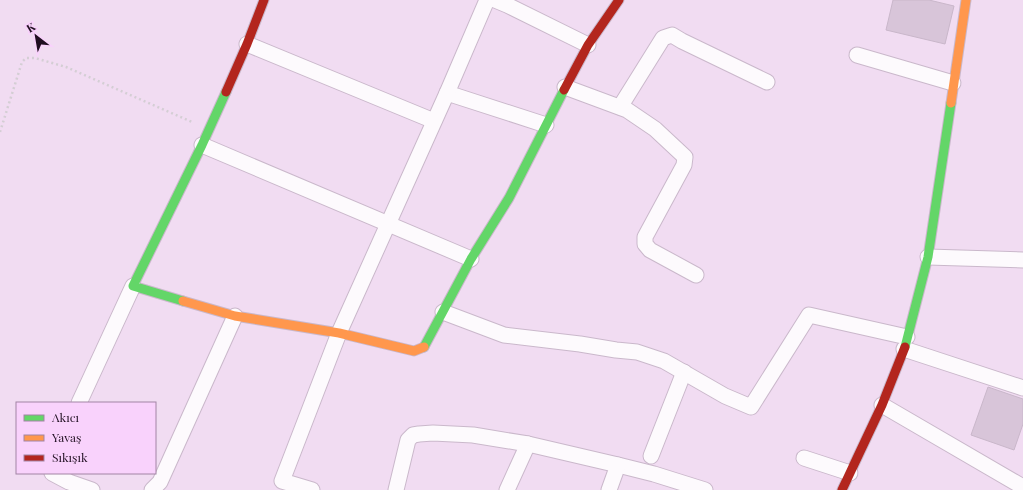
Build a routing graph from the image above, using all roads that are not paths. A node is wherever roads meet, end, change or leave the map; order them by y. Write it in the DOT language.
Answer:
graph roads {
  1 [pos="264,0"];
  2 [pos="487,0"];
  3 [pos="619,0"];
  4 [pos="966,0"];
  5 [pos="504,2"];
  6 [pos="247,44"];
  7 [pos="588,45"];
  8 [pos="857,55"];
  9 [pos="767,82"];
  10 [pos="953,83"];
  11 [pos="565,87"];
  12 [pos="447,93"];
  13 [pos="620,108"];
  14 [pos="434,121"];
  15 [pos="546,125"];
  16 [pos="202,145"];
  17 [pos="388,224"];
  18 [pos="928,257"];
  19 [pos="471,259"];
  20 [pos="1023,260"];
  21 [pos="696,275"];
  22 [pos="133,286"];
  23 [pos="443,312"];
  24 [pos="235,316"];
  25 [pos="339,334"];
  26 [pos="905,343"];
  27 [pos="684,372"];
  28 [pos="1023,388"];
  29 [pos="79,402"];
  30 [pos="882,405"];
  31 [pos="528,444"];
  32 [pos="651,456"];
  33 [pos="804,458"];
  34 [pos="618,465"];
  35 [pos="850,473"];
  36 [pos="54,474"];
  37 [pos="1023,487"];
  38 [pos="92,490"];
  39 [pos="152,490"];
  40 [pos="312,490"];
  41 [pos="396,490"];
  42 [pos="507,490"];
  43 [pos="609,490"];
  44 [pos="705,490"];
  45 [pos="842,490"];
  1 -- 6 [label="street"];
  2 -- 12 [label="street"];
  3 -- 7 [label="street"];
  4 -- 10 [label="street"];
  5 -- 7 [label="street"];
  6 -- 14 [label="street"];
  6 -- 16 [label="street"];
  7 -- 11 [label="street"];
  8 -- 10 [label="street"];
  9 -- 13 [label="street"];
  10 -- 18 [label="street"];
  11 -- 13 [label="street"];
  11 -- 15 [label="street"];
  12 -- 14 [label="street"];
  12 -- 15 [label="street"];
  13 -- 21 [label="street"];
  14 -- 17 [label="street"];
  15 -- 19 [label="street"];
  16 -- 17 [label="street"];
  16 -- 22 [label="street"];
  17 -- 19 [label="street"];
  17 -- 25 [label="street"];
  18 -- 20 [label="street"];
  18 -- 26 [label="street"];
  19 -- 23 [label="street"];
  22 -- 24 [label="street"];
  22 -- 29 [label="street"];
  23 -- 25 [label="street"];
  23 -- 27 [label="street"];
  24 -- 25 [label="street"];
  24 -- 39 [label="street"];
  25 -- 40 [label="street"];
  26 -- 27 [label="street"];
  26 -- 28 [label="street"];
  26 -- 30 [label="street"];
  27 -- 32 [label="street"];
  30 -- 35 [label="street"];
  30 -- 37 [label="street"];
  31 -- 34 [label="street"];
  31 -- 41 [label="street"];
  31 -- 42 [label="street"];
  33 -- 35 [label="street"];
  34 -- 43 [label="street"];
  34 -- 44 [label="street"];
  35 -- 45 [label="street"];
  36 -- 38 [label="street"];
}
